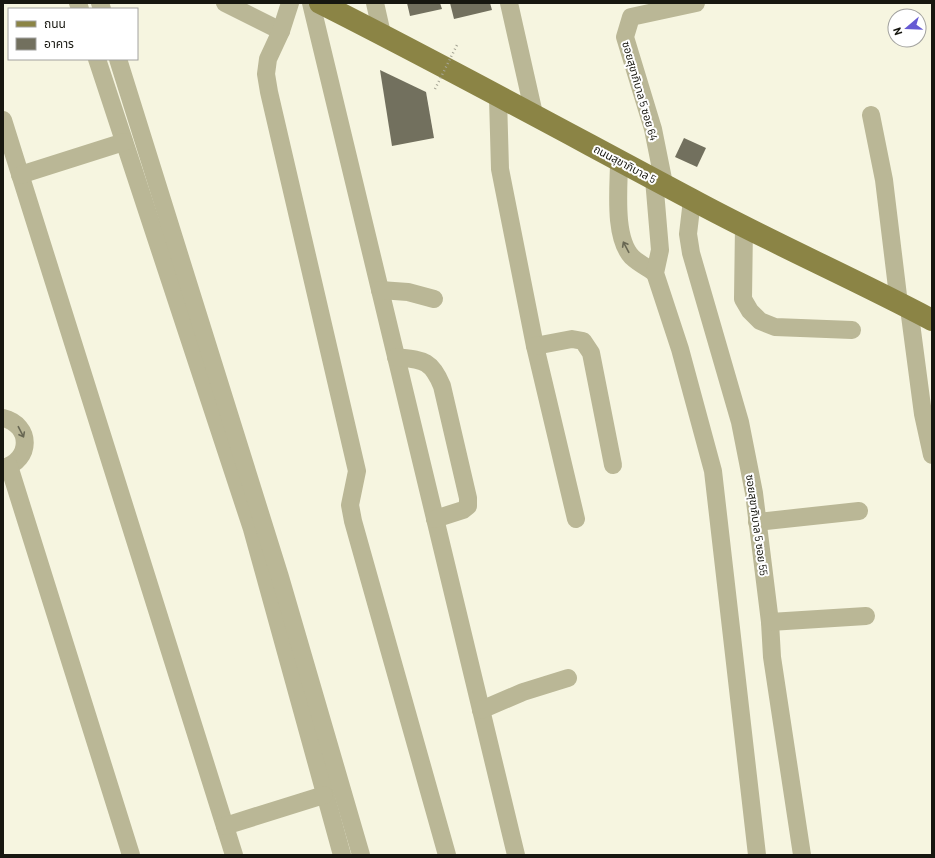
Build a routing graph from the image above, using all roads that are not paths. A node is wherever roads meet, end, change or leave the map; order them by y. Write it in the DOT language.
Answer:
graph roads {
  1 [pos="225,3"];
  2 [pos="290,3"];
  3 [pos="311,3"];
  4 [pos="320,3"];
  5 [pos="375,3"];
  6 [pos="509,3"];
  7 [pos="696,3"];
  8 [pos="281,31"];
  9 [pos="382,34"];
  10 [pos="97,60"];
  11 [pos="118,60"];
  12 [pos="498,98"];
  13 [pos="534,114"];
  14 [pos="871,115"];
  15 [pos="3,120"];
  16 [pos="124,142"];
  17 [pos="619,161"];
  18 [pos="20,175"];
  19 [pos="659,182"];
  20 [pos="692,200"];
  21 [pos="744,226"];
  22 [pos="655,273"];
  23 [pos="380,290"];
  24 [pos="434,299"];
  25 [pos="904,306"];
  26 [pos="932,320"];
  27 [pos="852,330"];
  28 [pos="535,346"];
  29 [pos="396,357"];
  30 [pos="3,418"];
  31 [pos="932,455"];
  32 [pos="613,465"];
  33 [pos="6,467"];
  34 [pos="859,511"];
  35 [pos="435,519"];
  36 [pos="576,519"];
  37 [pos="757,522"];
  38 [pos="866,616"];
  39 [pos="770,622"];
  40 [pos="568,678"];
  41 [pos="481,710"];
  42 [pos="324,795"];
  43 [pos="225,826"];
  44 [pos="132,855"];
  45 [pos="234,855"];
  46 [pos="342,855"];
  47 [pos="361,855"];
  48 [pos="447,855"];
  49 [pos="516,855"];
  50 [pos="757,855"];
  51 [pos="802,855"];
  1 -- 8 [label="street"];
  2 -- 8 [label="street"];
  3 -- 23 [label="street"];
  4 -- 9 [label="main road, ถนนสุขาภิบาล 5"];
  5 -- 9 [label="street"];
  6 -- 13 [label="street"];
  7 -- 19 [label="street, ซอยสุขาภิบาล 5 ซอย 64"];
  8 -- 48 [label="street"];
  9 -- 12 [label="main road, ถนนสุขาภิบาล 5"];
  10 -- 16 [label="street"];
  11 -- 47 [label="street"];
  12 -- 13 [label="main road, ถนนสุขาภิบาล 5"];
  12 -- 28 [label="street"];
  13 -- 17 [label="main road, ถนนสุขาภิบาล 5"];
  14 -- 25 [label="street"];
  15 -- 18 [label="street"];
  16 -- 18 [label="street"];
  16 -- 42 [label="street"];
  17 -- 19 [label="main road, ถนนสุขาภิบาล 5"];
  22 -- 17 [label="street, one-way"];
  18 -- 43 [label="street"];
  19 -- 20 [label="main road, ถนนสุขาภิบาล 5"];
  19 -- 22 [label="street"];
  20 -- 21 [label="main road, ถนนสุขาภิบาล 5"];
  20 -- 37 [label="street, ซอยสุขาภิบาล 5 ซอย 55"];
  21 -- 25 [label="main road, ถนนสุขาภิบาล 5"];
  21 -- 27 [label="street"];
  22 -- 50 [label="street"];
  23 -- 24 [label="street"];
  23 -- 29 [label="street"];
  25 -- 26 [label="main road, ถนนสุขาภิบาล 5"];
  25 -- 31 [label="street"];
  28 -- 32 [label="street"];
  28 -- 36 [label="street"];
  29 -- 35 [label="street"];
  29 -- 35 [label="street"];
  30 -- 33 [label="street, one-way"];
  33 -- 44 [label="street"];
  34 -- 37 [label="street"];
  35 -- 41 [label="street"];
  37 -- 39 [label="street, ซอยสุขาภิบาล 5 ซอย 55"];
  38 -- 39 [label="street"];
  39 -- 51 [label="street, ซอยสุขาภิบาล 5 ซอย 55"];
  40 -- 41 [label="street"];
  41 -- 49 [label="street"];
  42 -- 43 [label="street"];
  42 -- 46 [label="street"];
  43 -- 45 [label="street"];
}
